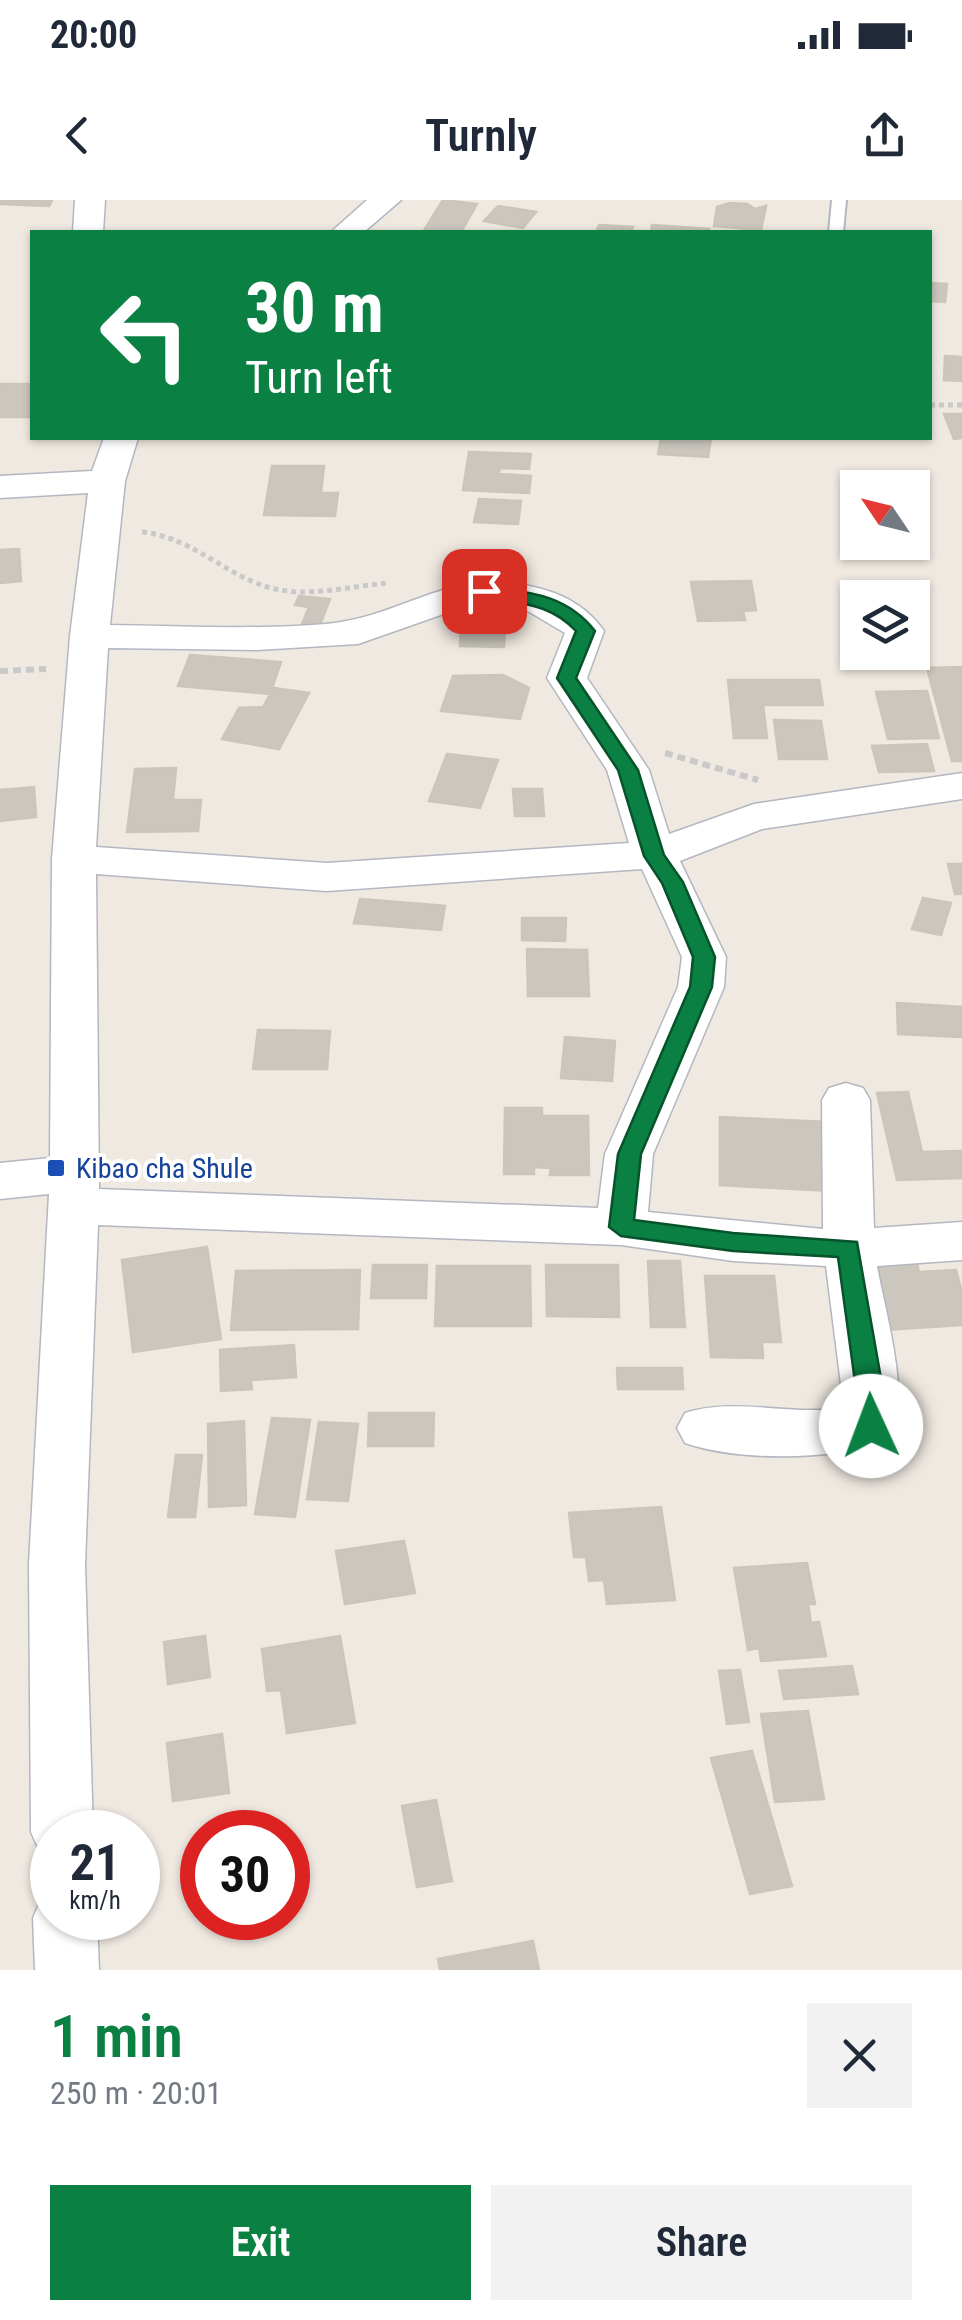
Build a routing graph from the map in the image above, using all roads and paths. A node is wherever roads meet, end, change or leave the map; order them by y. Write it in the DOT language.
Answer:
graph roads {
  1 [pos="90,200"];
  2 [pos="386,200"];
  3 [pos="838,200"];
  4 [pos="88,230"];
  5 [pos="348,230"];
  6 [pos="836,230"];
  7 [pos="932,405"];
  8 [pos="962,406"];
  9 [pos="114,459"];
  10 [pos="0,487"];
  11 [pos="100,533"];
  12 [pos="456,597"];
  13 [pos="89,636"];
  14 [pos="601,736"];
  15 [pos="765,782"];
  16 [pos="962,786"];
  17 [pos="654,856"];
  18 [pos="74,859"];
  19 [pos="846,1100"];
  20 [pos="0,1181"];
  21 [pos="73,1190"];
  22 [pos="621,1227"];
  23 [pos="962,1241"];
  24 [pos="848,1249"];
  25 [pos="704,1428"];
  26 [pos="62,1810"];
  27 [pos="65,1940"];
  28 [pos="66,1970"];
  1 -- 4 [label="street"];
  2 -- 5 [label="street"];
  3 -- 6 [label="lane"];
  7 -- 8 [label="path"];
  9 -- 10 [label="street"];
  9 -- 11 [label="street"];
  11 -- 12 [label="path"];
  11 -- 13 [label="street"];
  12 -- 13 [label="street"];
  12 -- 14 [label="street"];
  13 -- 18 [label="street"];
  14 -- 15 [label="path"];
  14 -- 17 [label="street"];
  16 -- 17 [label="street"];
  17 -- 18 [label="street"];
  17 -- 22 [label="street"];
  18 -- 21 [label="street"];
  19 -- 24 [label="street"];
  20 -- 21 [label="street"];
  21 -- 22 [label="street"];
  21 -- 26 [label="street"];
  22 -- 24 [label="street"];
  23 -- 24 [label="street"];
  24 -- 25 [label="street"];
  27 -- 28 [label="street"];
}
